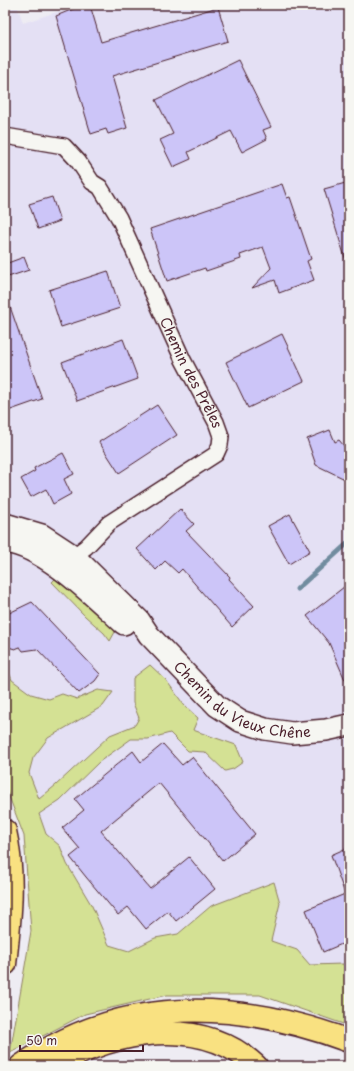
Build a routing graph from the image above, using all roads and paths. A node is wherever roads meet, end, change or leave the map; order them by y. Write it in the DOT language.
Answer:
graph roads {
  1 [pos="5,136"];
  2 [pos="5,524"];
  3 [pos="5,542"];
  4 [pos="74,556"];
  5 [pos="149,635"];
  6 [pos="349,725"];
  7 [pos="5,831"];
  8 [pos="5,964"];
  9 [pos="349,1041"];
  10 [pos="21,1066"];
  11 [pos="55,1066"];
  12 [pos="256,1066"];
  1 -- 4 [label="street, Chemin des Prêles"];
  2 -- 4 [label="main road, Chemin du Vieux Chêne"];
  3 -- 5 [label="main road, Chemin du Vieux Chêne"];
  4 -- 5 [label="main road, Chemin du Vieux Chêne"];
  5 -- 6 [label="main road, Chemin du Vieux Chêne"];
  7 -- 8 [label="highway"];
  9 -- 10 [label="highway"];
  11 -- 12 [label="highway"];
}
